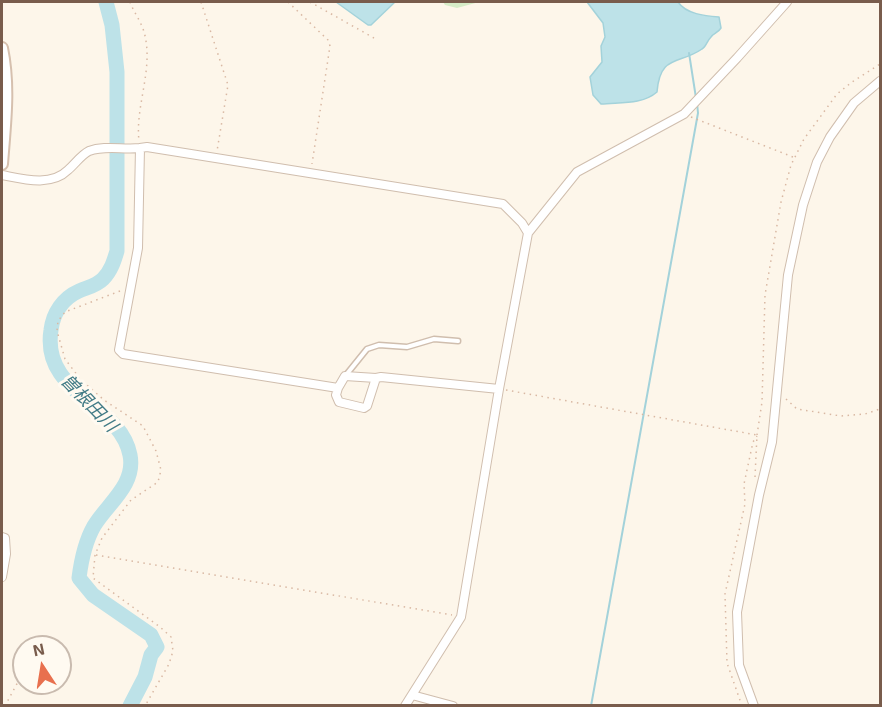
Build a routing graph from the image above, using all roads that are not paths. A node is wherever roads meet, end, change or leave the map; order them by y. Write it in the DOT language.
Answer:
graph roads {
  1 [pos="787,2"];
  2 [pos="2,48"];
  3 [pos="880,81"];
  4 [pos="137,148"];
  5 [pos="2,164"];
  6 [pos="2,175"];
  7 [pos="528,233"];
  8 [pos="458,341"];
  9 [pos="345,376"];
  10 [pos="376,378"];
  11 [pos="338,388"];
  12 [pos="499,389"];
  13 [pos="2,537"];
  14 [pos="2,576"];
  15 [pos="412,695"];
  16 [pos="405,705"];
  17 [pos="453,705"];
  18 [pos="754,705"];
  1 -- 7 [label="street"];
  2 -- 5 [label="main road"];
  3 -- 18 [label="street"];
  4 -- 6 [label="street"];
  4 -- 7 [label="street"];
  4 -- 11 [label="street"];
  7 -- 12 [label="street"];
  8 -- 9 [label="lane"];
  9 -- 10 [label="street"];
  9 -- 11 [label="street"];
  10 -- 11 [label="street"];
  10 -- 12 [label="street"];
  12 -- 15 [label="street"];
  13 -- 14 [label="street"];
  15 -- 16 [label="street"];
  15 -- 17 [label="street"];
}
